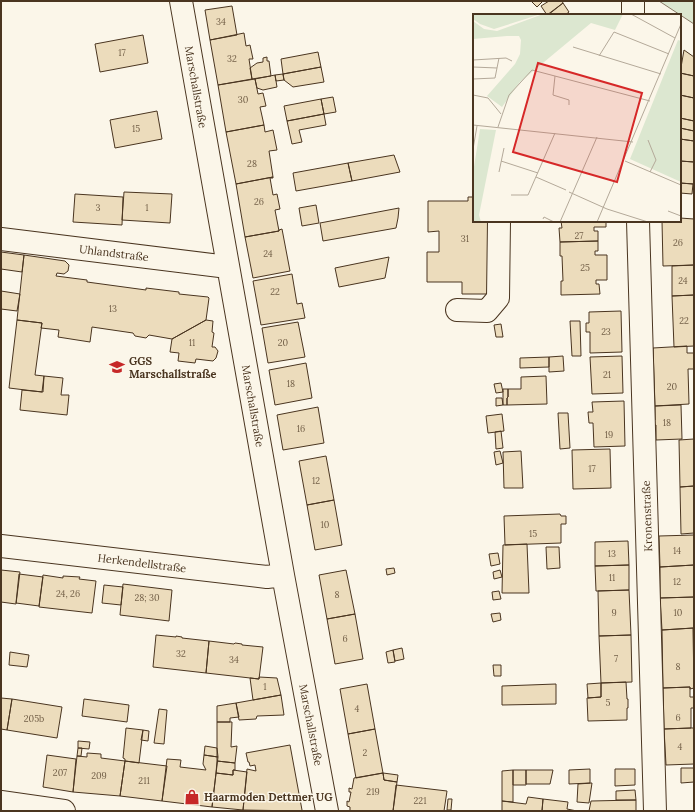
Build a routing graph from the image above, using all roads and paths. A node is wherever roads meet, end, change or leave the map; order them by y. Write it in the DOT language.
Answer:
graph roads {
  1 [pos="181,1"];
  2 [pos="633,1"];
  3 [pos="633,14"];
  4 [pos="499,222"];
  5 [pos="638,222"];
  6 [pos="1,239"];
  7 [pos="228,267"];
  8 [pos="457,310"];
  9 [pos="1,546"];
  10 [pos="282,574"];
  11 [pos="1,802"];
  12 [pos="64,811"];
  13 [pos="327,811"];
  14 [pos="655,811"];
  1 -- 7 [label="street, Marschallstraße"];
  2 -- 3 [label="street"];
  4 -- 8 [label="street"];
  5 -- 14 [label="street, Kronenstraße"];
  6 -- 7 [label="street, Uhlandstraße"];
  7 -- 10 [label="street, Marschallstraße"];
  9 -- 10 [label="street, Herkendellstraße"];
  10 -- 13 [label="street, Marschallstraße"];
  11 -- 12 [label="street"];
}
